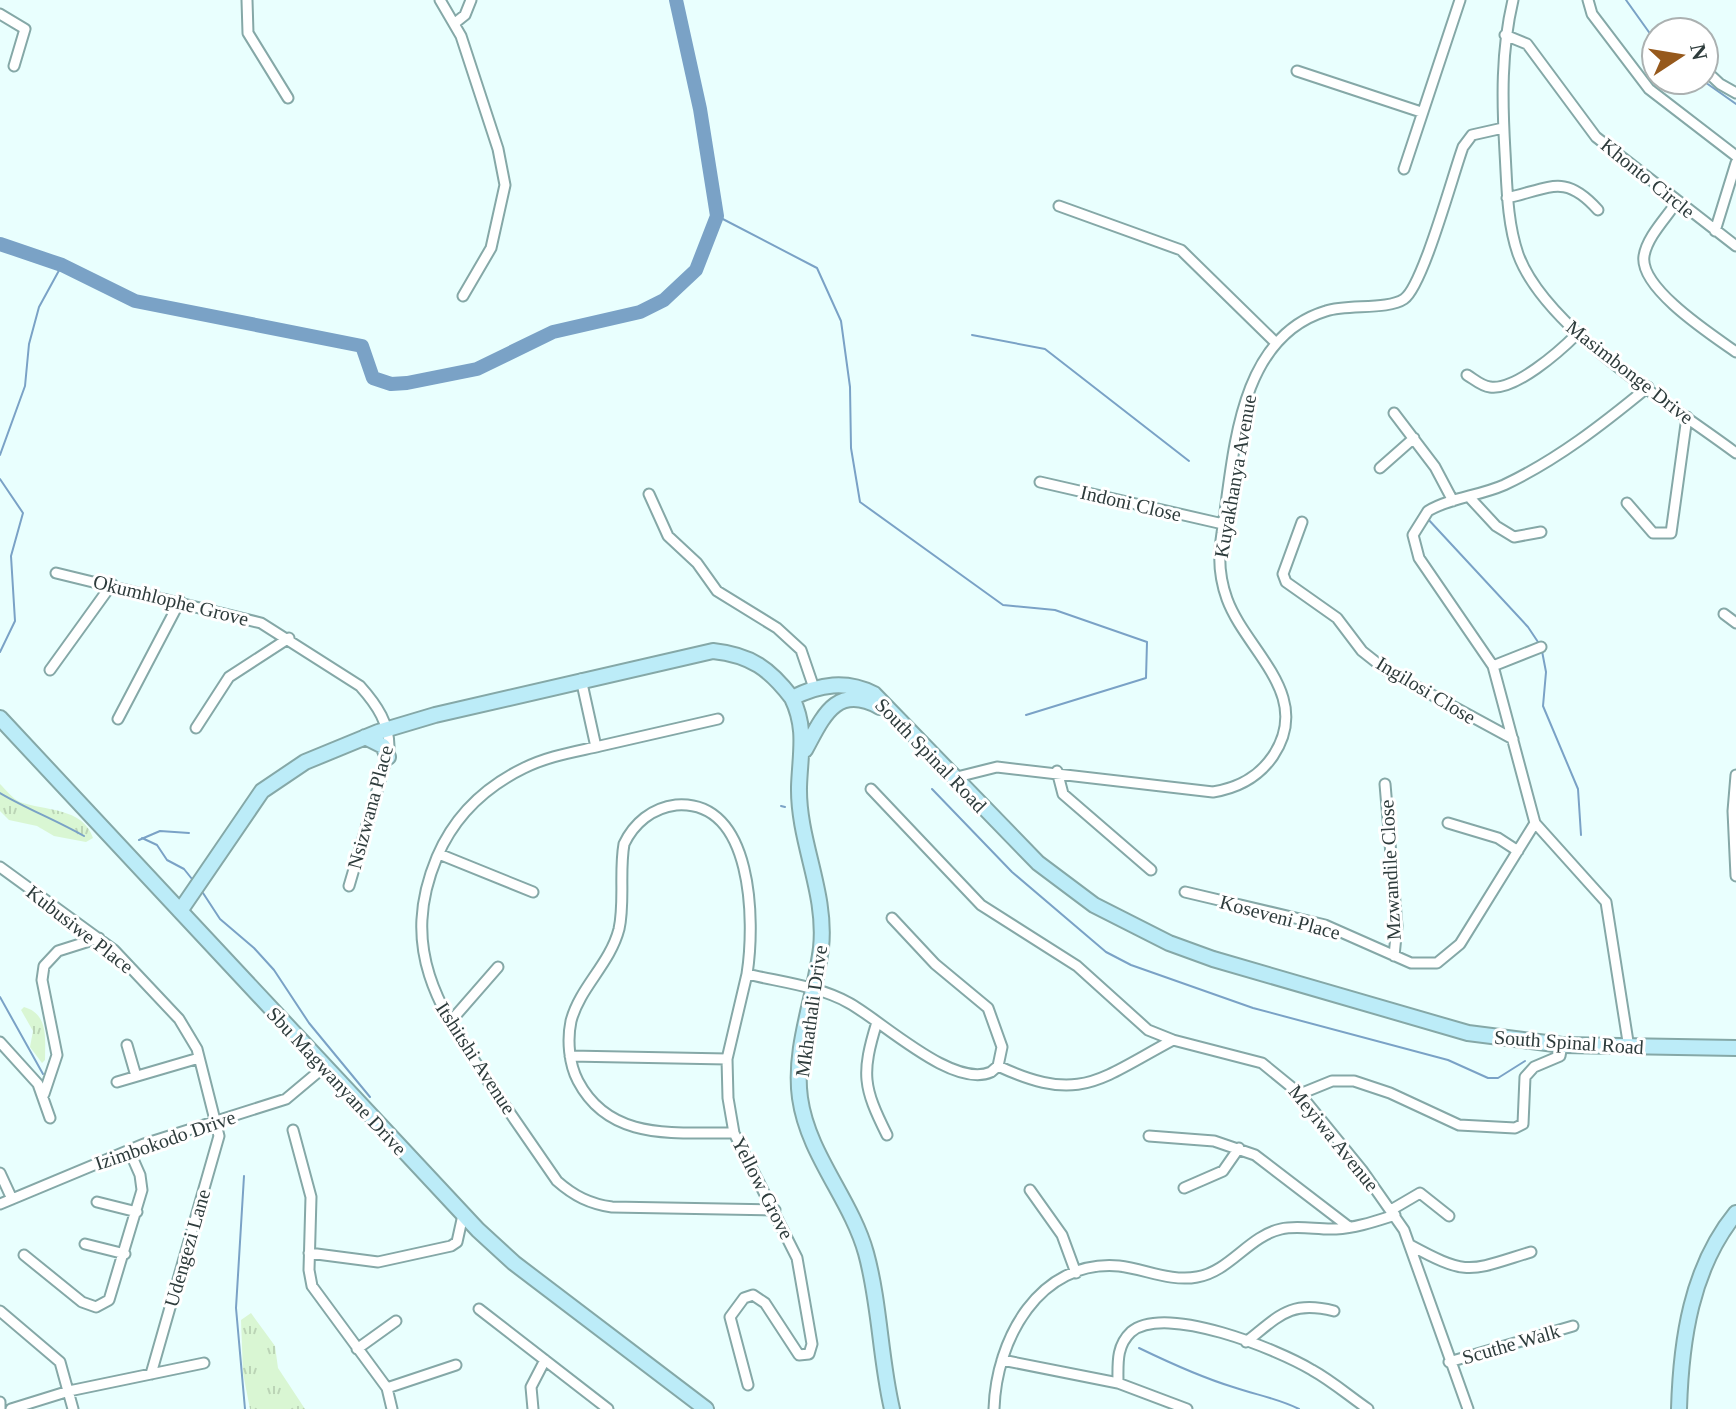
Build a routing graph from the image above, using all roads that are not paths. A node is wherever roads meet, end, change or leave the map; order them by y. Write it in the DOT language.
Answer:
graph roads {
  1 [pos="247,0"];
  2 [pos="440,0"];
  3 [pos="471,0"];
  4 [pos="1460,0"];
  5 [pos="1513,0"];
  6 [pos="1588,0"];
  7 [pos="0,14"];
  8 [pos="455,23"];
  9 [pos="1505,35"];
  10 [pos="14,66"];
  11 [pos="1297,71"];
  12 [pos="288,98"];
  13 [pos="1421,112"];
  14 [pos="1503,128"];
  15 [pos="1736,156"];
  16 [pos="1736,163"];
  17 [pos="1404,169"];
  18 [pos="1507,198"];
  19 [pos="1676,203"];
  20 [pos="1059,206"];
  21 [pos="1598,210"];
  22 [pos="1715,231"];
  23 [pos="1736,246"];
  24 [pos="463,296"];
  25 [pos="1577,334"];
  26 [pos="1275,342"];
  27 [pos="1736,352"];
  28 [pos="1467,375"];
  29 [pos="1648,387"];
  30 [pos="1394,413"];
  31 [pos="1687,417"];
  32 [pos="1414,438"];
  33 [pos="1736,453"];
  34 [pos="1380,468"];
  35 [pos="1040,482"];
  36 [pos="649,494"];
  37 [pos="1471,499"];
  38 [pos="1453,501"];
  39 [pos="1627,503"];
  40 [pos="1302,522"];
  41 [pos="1223,524"];
  42 [pos="1541,532"];
  43 [pos="56,573"];
  44 [pos="112,584"];
  45 [pos="180,601"];
  46 [pos="1724,614"];
  47 [pos="1736,623"];
  48 [pos="289,638"];
  49 [pos="1541,647"];
  50 [pos="1493,666"];
  51 [pos="50,670"];
  52 [pos="581,679"];
  53 [pos="814,688"];
  54 [pos="792,698"];
  55 [pos="898,717"];
  56 [pos="0,718"];
  57 [pos="118,719"];
  58 [pos="718,719"];
  59 [pos="196,728"];
  60 [pos="388,728"];
  61 [pos="365,737"];
  62 [pos="1513,739"];
  63 [pos="596,747"];
  64 [pos="388,757"];
  65 [pos="801,758"];
  66 [pos="1057,771"];
  67 [pos="1736,775"];
  68 [pos="953,778"];
  69 [pos="1385,784"];
  70 [pos="871,789"];
  71 [pos="1448,823"];
  72 [pos="1535,823"];
  73 [pos="1518,851"];
  74 [pos="439,854"];
  75 [pos="0,867"];
  76 [pos="1151,870"];
  77 [pos="1736,876"];
  78 [pos="349,886"];
  79 [pos="533,892"];
  80 [pos="1185,892"];
  81 [pos="180,911"];
  82 [pos="892,918"];
  83 [pos="99,938"];
  84 [pos="1394,956"];
  85 [pos="498,967"];
  86 [pos="747,974"];
  87 [pos="815,990"];
  88 [pos="450,1022"];
  89 [pos="877,1022"];
  90 [pos="1173,1040"];
  91 [pos="0,1042"];
  92 [pos="127,1045"];
  93 [pos="1562,1045"];
  94 [pos="1736,1048"];
  95 [pos="1629,1049"];
  96 [pos="570,1056"];
  97 [pos="199,1058"];
  98 [pos="727,1059"];
  99 [pos="998,1066"];
  100 [pos="323,1068"];
  101 [pos="136,1076"];
  102 [pos="117,1082"];
  103 [pos="44,1094"];
  104 [pos="1300,1094"];
  105 [pos="50,1118"];
  106 [pos="218,1122"];
  107 [pos="293,1130"];
  108 [pos="734,1133"];
  109 [pos="887,1135"];
  110 [pos="1149,1136"];
  111 [pos="1239,1148"];
  112 [pos="129,1150"];
  113 [pos="0,1173"];
  114 [pos="1184,1188"];
  115 [pos="1030,1190"];
  116 [pos="12,1199"];
  117 [pos="97,1202"];
  118 [pos="0,1204"];
  119 [pos="775,1210"];
  120 [pos="137,1212"];
  121 [pos="1393,1213"];
  122 [pos="1736,1213"];
  123 [pos="463,1215"];
  124 [pos="1449,1216"];
  125 [pos="1349,1227"];
  126 [pos="85,1244"];
  127 [pos="1410,1245"];
  128 [pos="1531,1252"];
  129 [pos="309,1253"];
  130 [pos="125,1254"];
  131 [pos="24,1255"];
  132 [pos="1076,1273"];
  133 [pos="479,1309"];
  134 [pos="0,1311"];
  135 [pos="1334,1311"];
  136 [pos="396,1321"];
  137 [pos="1573,1326"];
  138 [pos="1246,1342"];
  139 [pos="357,1349"];
  140 [pos="545,1360"];
  141 [pos="1002,1360"];
  142 [pos="1449,1362"];
  143 [pos="204,1363"];
  144 [pos="456,1365"];
  145 [pos="151,1374"];
  146 [pos="1118,1383"];
  147 [pos="748,1385"];
  148 [pos="387,1388"];
  149 [pos="69,1391"];
  150 [pos="0,1402"];
  151 [pos="0,1409"];
  152 [pos="11,1409"];
  153 [pos="73,1409"];
  154 [pos="392,1409"];
  155 [pos="533,1409"];
  156 [pos="608,1409"];
  157 [pos="706,1409"];
  158 [pos="892,1409"];
  159 [pos="994,1409"];
  160 [pos="1187,1409"];
  161 [pos="1368,1409"];
  162 [pos="1468,1409"];
  163 [pos="1679,1409"];
  1 -- 12 [label="street"];
  2 -- 8 [label="street"];
  3 -- 8 [label="street"];
  4 -- 13 [label="street"];
  5 -- 9 [label="street, Masimbonge Drive"];
  6 -- 15 [label="street"];
  7 -- 10 [label="street"];
  8 -- 24 [label="street"];
  9 -- 14 [label="street, Masimbonge Drive"];
  9 -- 19 [label="street, Khonto Circle"];
  11 -- 13 [label="street"];
  13 -- 17 [label="street"];
  14 -- 18 [label="street, Masimbonge Drive"];
  14 -- 26 [label="street, Kuyakhanya Avenue"];
  16 -- 22 [label="street"];
  18 -- 21 [label="street"];
  18 -- 25 [label="street, Masimbonge Drive"];
  19 -- 22 [label="street, Khonto Circle"];
  19 -- 27 [label="street"];
  20 -- 26 [label="street"];
  22 -- 23 [label="street, Khonto Circle"];
  25 -- 28 [label="street"];
  25 -- 29 [label="street, Masimbonge Drive"];
  26 -- 41 [label="street, Kuyakhanya Avenue"];
  29 -- 31 [label="street, Masimbonge Drive"];
  29 -- 37 [label="street"];
  30 -- 32 [label="street"];
  31 -- 33 [label="street, Masimbonge Drive"];
  31 -- 39 [label="street"];
  32 -- 34 [label="street"];
  32 -- 38 [label="street"];
  35 -- 41 [label="street, Indoni Close"];
  36 -- 53 [label="street"];
  37 -- 38 [label="street"];
  37 -- 42 [label="street"];
  38 -- 50 [label="street"];
  40 -- 62 [label="street, Ingilosi Close"];
  41 -- 66 [label="street, Kuyakhanya Avenue"];
  43 -- 44 [label="street, Okumhlophe Grove"];
  44 -- 45 [label="street, Okumhlophe Grove"];
  44 -- 51 [label="street"];
  45 -- 48 [label="street, Okumhlophe Grove"];
  45 -- 57 [label="street"];
  46 -- 47 [label="street"];
  48 -- 59 [label="street"];
  48 -- 60 [label="street, Okumhlophe Grove"];
  49 -- 50 [label="street"];
  50 -- 62 [label="street"];
  52 -- 54 [label="street"];
  52 -- 60 [label="street"];
  52 -- 63 [label="street"];
  53 -- 54 [label="street, South Spinal Road"];
  53 -- 55 [label="street, South Spinal Road"];
  54 -- 65 [label="street, Mkhathali Drive"];
  55 -- 65 [label="street"];
  55 -- 68 [label="street, South Spinal Road"];
  56 -- 81 [label="street, Sbu Magwanyane Drive"];
  58 -- 63 [label="street, Itshitshi Avenue"];
  60 -- 61 [label="street"];
  60 -- 64 [label="street, Nsizwana Place"];
  61 -- 64 [label="street"];
  61 -- 81 [label="street"];
  62 -- 72 [label="street"];
  63 -- 74 [label="street, Itshitshi Avenue"];
  64 -- 78 [label="street, Nsizwana Place"];
  65 -- 87 [label="street, Mkhathali Drive"];
  66 -- 68 [label="street, Kuyakhanya Avenue"];
  66 -- 76 [label="street"];
  67 -- 77 [label="street"];
  68 -- 93 [label="street, South Spinal Road"];
  69 -- 84 [label="street, Mzwandile Close"];
  70 -- 90 [label="street, Meyiwa Avenue"];
  71 -- 73 [label="street"];
  72 -- 73 [label="street, Koseveni Place"];
  72 -- 95 [label="street"];
  73 -- 84 [label="street, Koseveni Place"];
  74 -- 79 [label="street"];
  74 -- 88 [label="street, Itshitshi Avenue"];
  75 -- 83 [label="street, Kubusiwe Place"];
  80 -- 84 [label="street, Koseveni Place"];
  81 -- 100 [label="street, Sbu Magwanyane Drive"];
  82 -- 99 [label="street"];
  83 -- 97 [label="street, Kubusiwe Place"];
  83 -- 103 [label="street"];
  85 -- 88 [label="street"];
  86 -- 87 [label="street"];
  86 -- 96 [label="street, Yellow Grove"];
  86 -- 98 [label="street, Yellow Grove"];
  87 -- 89 [label="street"];
  87 -- 158 [label="street, Mkhathali Drive"];
  88 -- 119 [label="street, Itshitshi Avenue"];
  89 -- 99 [label="street"];
  89 -- 109 [label="street"];
  90 -- 99 [label="street"];
  90 -- 104 [label="street, Meyiwa Avenue"];
  91 -- 103 [label="street"];
  92 -- 101 [label="street"];
  93 -- 95 [label="street, South Spinal Road"];
  93 -- 104 [label="street"];
  94 -- 95 [label="street, South Spinal Road"];
  96 -- 98 [label="street"];
  96 -- 108 [label="street"];
  97 -- 101 [label="street"];
  97 -- 106 [label="street, Kubusiwe Place"];
  98 -- 108 [label="street, Yellow Grove"];
  100 -- 106 [label="street, Izimbokodo Drive"];
  100 -- 123 [label="street, Sbu Magwanyane Drive"];
  101 -- 102 [label="street"];
  103 -- 105 [label="street"];
  104 -- 121 [label="street, Meyiwa Avenue"];
  106 -- 112 [label="street, Izimbokodo Drive"];
  106 -- 145 [label="street, Udengezi Lane"];
  107 -- 129 [label="street"];
  108 -- 119 [label="street, Yellow Grove"];
  110 -- 111 [label="street"];
  111 -- 114 [label="street"];
  111 -- 125 [label="street"];
  112 -- 116 [label="street, Izimbokodo Drive"];
  112 -- 120 [label="street"];
  113 -- 116 [label="street"];
  115 -- 132 [label="street"];
  116 -- 118 [label="street, Izimbokodo Drive"];
  117 -- 120 [label="street"];
  119 -- 147 [label="street, Yellow Grove"];
  120 -- 130 [label="street"];
  121 -- 124 [label="street"];
  121 -- 125 [label="street"];
  121 -- 127 [label="street, Meyiwa Avenue"];
  122 -- 163 [label="street"];
  123 -- 129 [label="street"];
  123 -- 157 [label="street, Sbu Magwanyane Drive"];
  125 -- 132 [label="street"];
  126 -- 130 [label="street"];
  127 -- 128 [label="street"];
  127 -- 142 [label="street, Meyiwa Avenue"];
  129 -- 139 [label="street"];
  130 -- 131 [label="street"];
  132 -- 141 [label="street"];
  133 -- 140 [label="street"];
  134 -- 149 [label="street"];
  135 -- 138 [label="street"];
  136 -- 139 [label="street"];
  137 -- 142 [label="street, Scuthe Walk"];
  138 -- 146 [label="street"];
  138 -- 161 [label="street"];
  139 -- 148 [label="street"];
  140 -- 155 [label="street"];
  140 -- 156 [label="street"];
  141 -- 146 [label="street"];
  141 -- 159 [label="street"];
  142 -- 162 [label="street, Meyiwa Avenue"];
  143 -- 145 [label="street"];
  144 -- 148 [label="street"];
  145 -- 149 [label="street"];
  146 -- 160 [label="street"];
  148 -- 154 [label="street"];
  149 -- 152 [label="street"];
  149 -- 153 [label="street"];
  150 -- 151 [label="street"];
}
